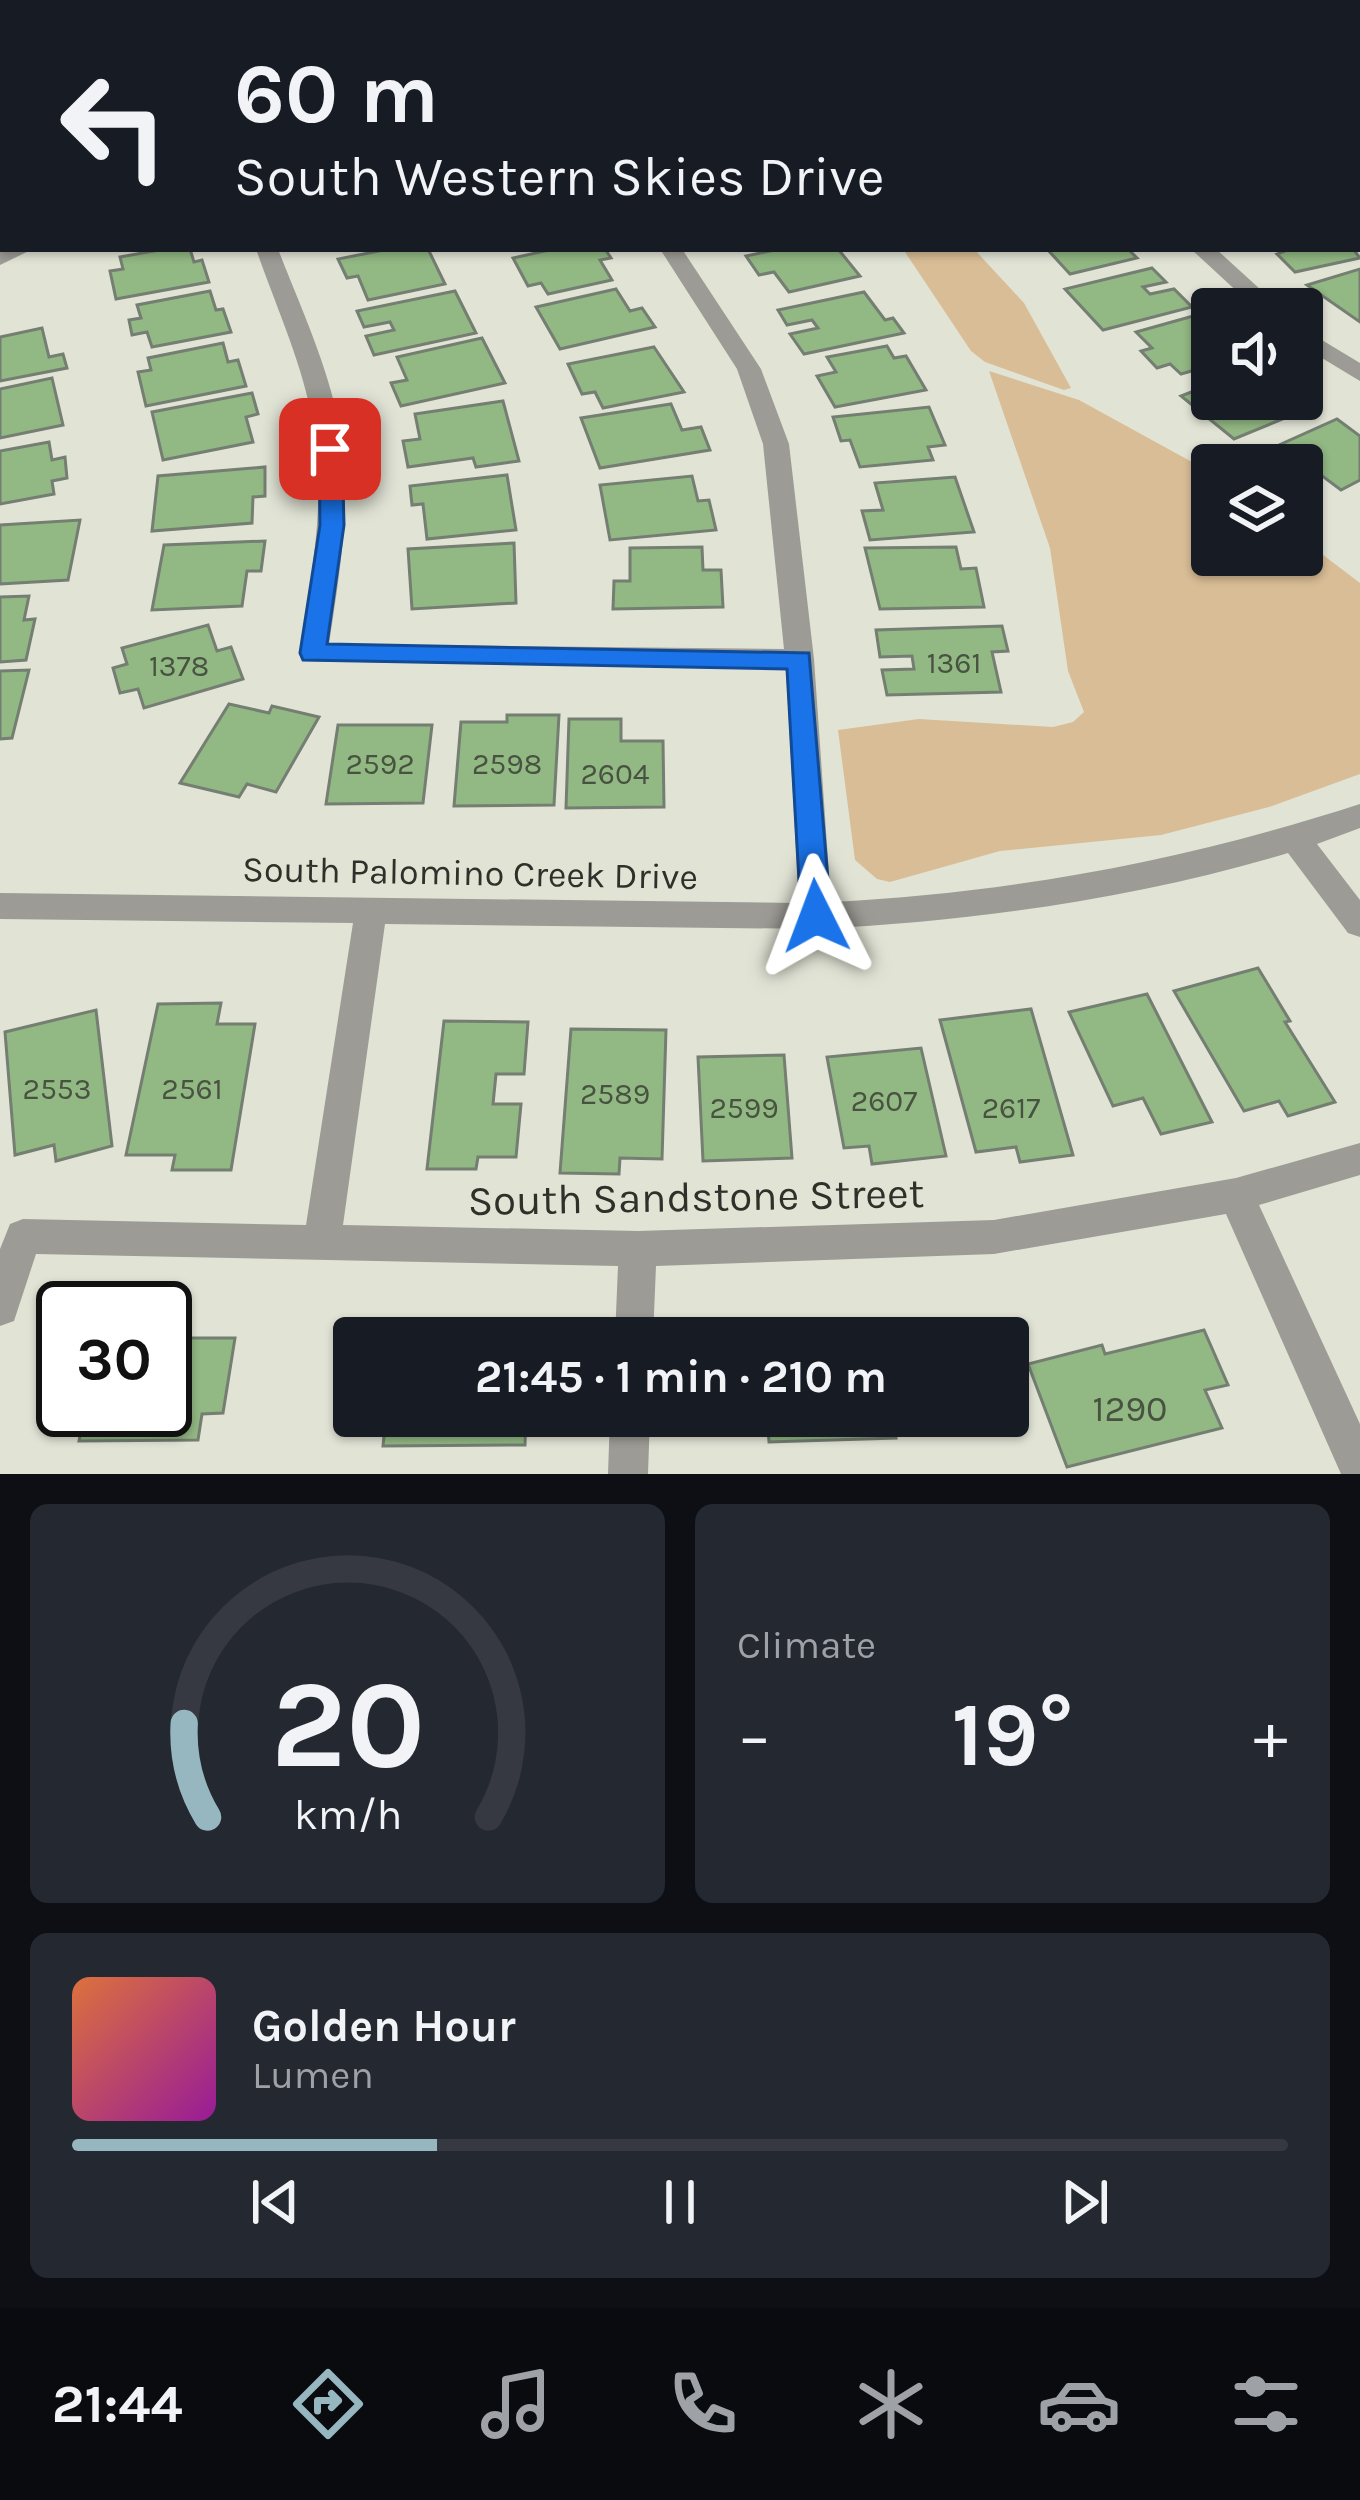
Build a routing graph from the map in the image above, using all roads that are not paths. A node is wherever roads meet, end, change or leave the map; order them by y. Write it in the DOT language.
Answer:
graph roads {
  1 [pos="268,252"];
  2 [pos="673,252"];
  3 [pos="1205,252"];
  4 [pos="1246,288"];
  5 [pos="1323,349"];
  6 [pos="1360,374"];
  7 [pos="800,659"];
  8 [pos="1360,816"];
  9 [pos="1296,840"];
  10 [pos="0,906"];
  11 [pos="371,910"];
  12 [pos="816,916"];
  13 [pos="1360,924"];
  14 [pos="1360,1159"];
  15 [pos="1236,1195"];
  16 [pos="322,1242"];
  17 [pos="638,1249"];
  18 [pos="0,1309"];
  19 [pos="635,1317"];
  20 [pos="630,1437"];
  21 [pos="1360,1470"];
  22 [pos="628,1474"];
  1 -- 7 [label="street"];
  2 -- 7 [label="street"];
  3 -- 4 [label="street"];
  5 -- 6 [label="street"];
  7 -- 12 [label="street"];
  8 -- 9 [label="street, South Palomino Creek Drive"];
  9 -- 12 [label="street, South Palomino Creek Drive"];
  9 -- 13 [label="street"];
  10 -- 11 [label="street, South Palomino Creek Drive"];
  11 -- 12 [label="street, South Palomino Creek Drive"];
  11 -- 16 [label="street"];
  14 -- 15 [label="street, South Sandstone Street"];
  15 -- 17 [label="street, South Sandstone Street"];
  15 -- 21 [label="street"];
  16 -- 17 [label="street, South Sandstone Street"];
  16 -- 18 [label="street, South Sandstone Street"];
  17 -- 19 [label="street"];
  20 -- 22 [label="street"];
}
